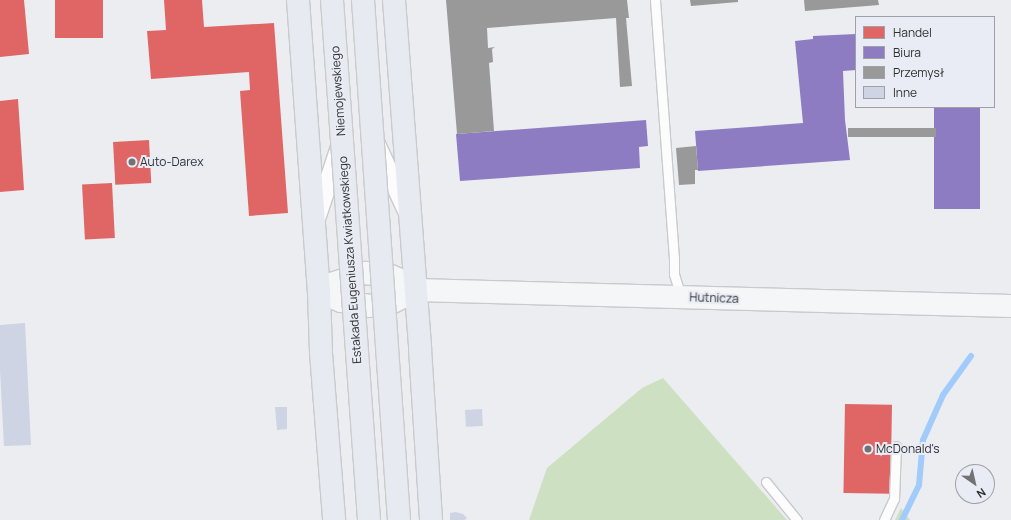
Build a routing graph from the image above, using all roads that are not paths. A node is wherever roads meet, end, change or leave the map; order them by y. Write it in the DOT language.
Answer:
graph roads {
  1 [pos="298,0"];
  2 [pos="332,0"];
  3 [pos="364,0"];
  4 [pos="394,0"];
  5 [pos="655,0"];
  6 [pos="410,219"];
  7 [pos="314,225"];
  8 [pos="416,290"];
  9 [pos="319,292"];
  10 [pos="681,297"];
  11 [pos="1011,306"];
  12 [pos="896,446"];
  13 [pos="766,482"];
  14 [pos="334,520"];
  15 [pos="369,520"];
  16 [pos="400,520"];
  17 [pos="431,520"];
  18 [pos="798,520"];
  19 [pos="884,520"];
  1 -- 7 [label="highway"];
  2 -- 7 [label="street, Niemojewskiego"];
  2 -- 15 [label="highway, Estakada Eugeniusza Kwiatkowskiego, bridge"];
  3 -- 6 [label="street"];
  3 -- 16 [label="highway, bridge"];
  4 -- 6 [label="highway"];
  5 -- 10 [label="lane"];
  6 -- 8 [label="highway"];
  7 -- 9 [label="highway"];
  8 -- 9 [label="main road, Hutnicza"];
  8 -- 9 [label="main road, Hutnicza"];
  8 -- 10 [label="main road, Hutnicza"];
  8 -- 17 [label="highway"];
  9 -- 14 [label="highway"];
  10 -- 11 [label="main road, Hutnicza"];
  12 -- 19 [label="lane"];
  13 -- 18 [label="lane"];
}
